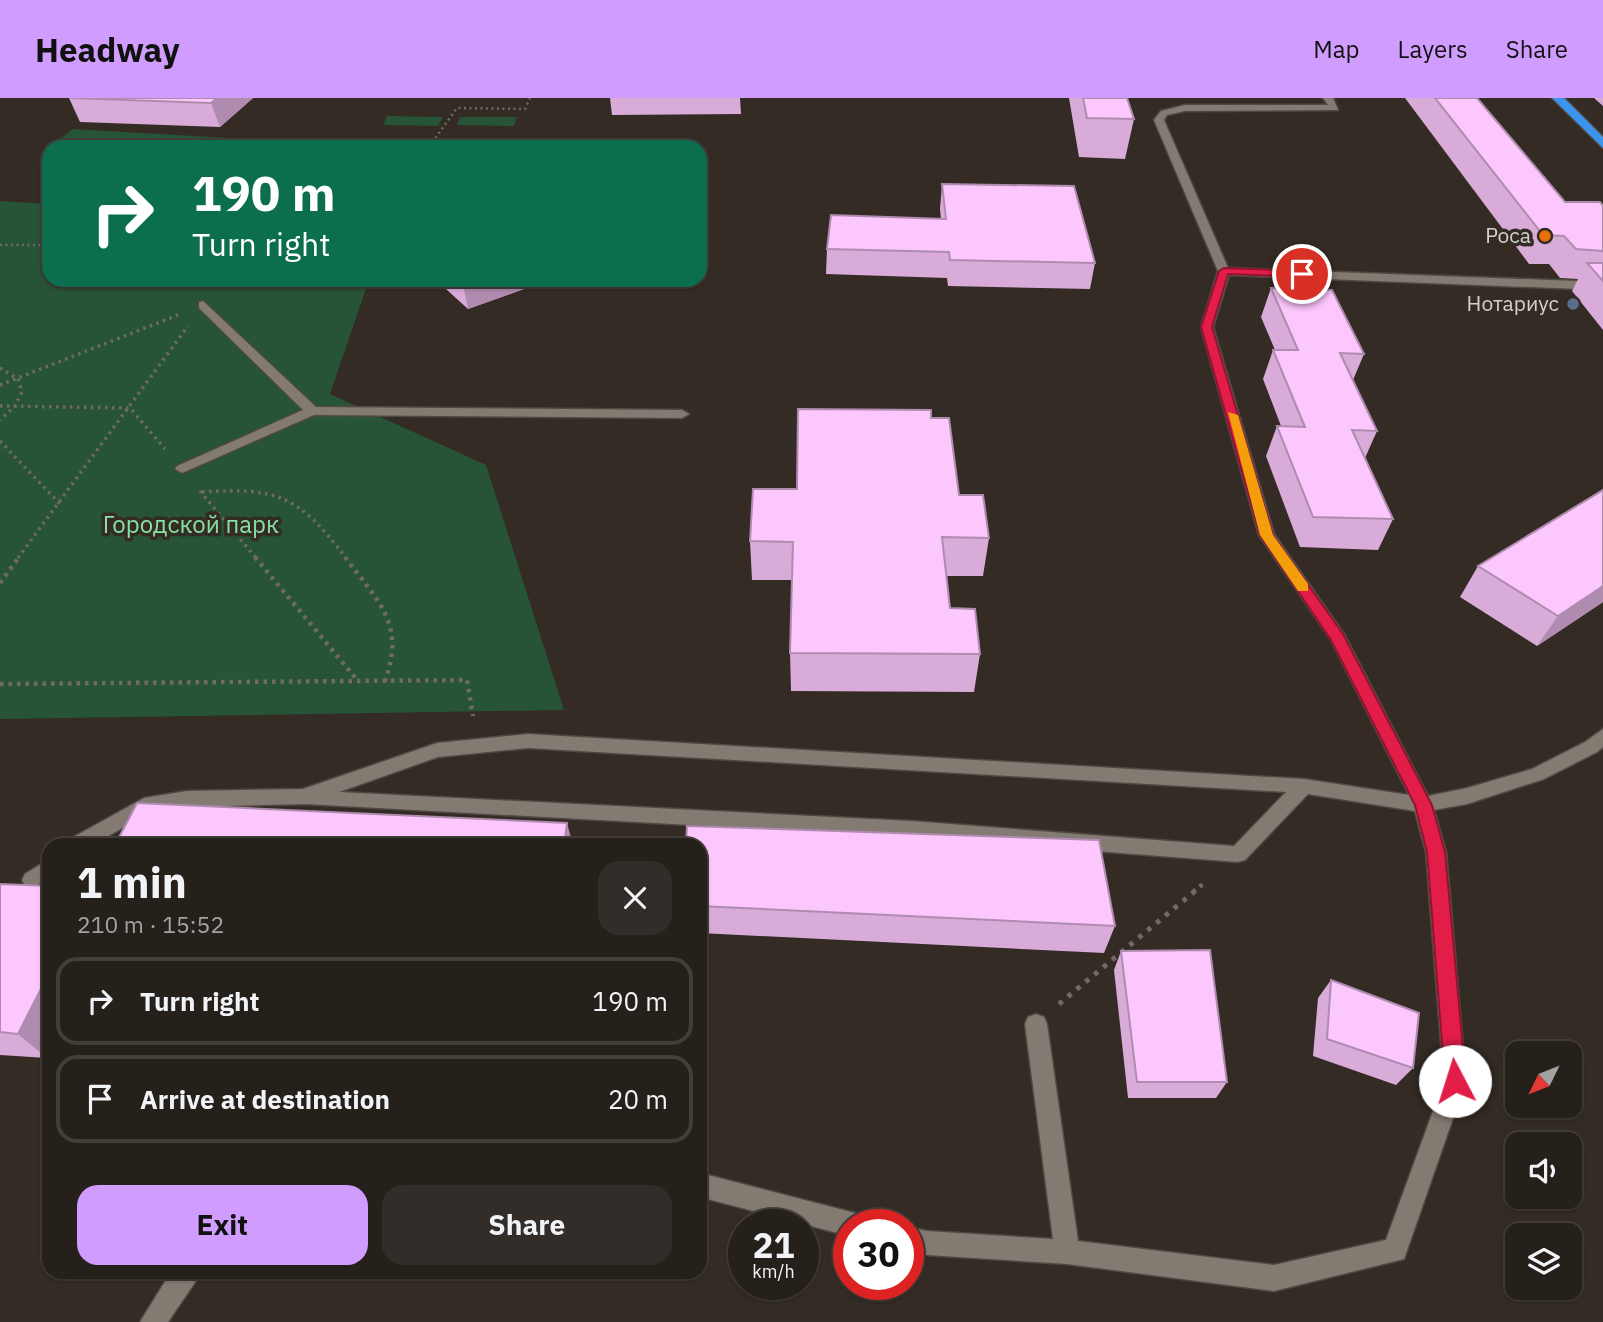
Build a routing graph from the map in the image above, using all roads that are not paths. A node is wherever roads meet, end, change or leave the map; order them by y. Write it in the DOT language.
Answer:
graph roads {
  1 [pos="1328,98"];
  2 [pos="1558,98"];
  3 [pos="1603,145"];
  4 [pos="1224,271"];
  5 [pos="1603,286"];
  6 [pos="203,305"];
  7 [pos="312,411"];
  8 [pos="682,414"];
  9 [pos="183,469"];
  10 [pos="1603,736"];
  11 [pos="1304,786"];
  12 [pos="303,797"];
  13 [pos="1423,805"];
  14 [pos="89,838"];
  15 [pos="42,872"];
  16 [pos="32,880"];
  17 [pos="1035,1024"];
  18 [pos="707,1187"];
  19 [pos="833,1219"];
  20 [pos="924,1242"];
  21 [pos="1067,1252"];
  22 [pos="182,1279"];
  23 [pos="153,1322"];
  1 -- 4 [label="street"];
  2 -- 3 [label="highway"];
  4 -- 5 [label="street"];
  4 -- 13 [label="street"];
  6 -- 7 [label="street"];
  7 -- 8 [label="street"];
  7 -- 9 [label="street"];
  10 -- 13 [label="street"];
  11 -- 12 [label="street"];
  11 -- 12 [label="street"];
  11 -- 13 [label="street"];
  12 -- 14 [label="street"];
  13 -- 21 [label="street"];
  15 -- 16 [label="street"];
  17 -- 21 [label="street"];
  18 -- 19 [label="street"];
  20 -- 21 [label="street"];
  22 -- 23 [label="street"];
}
